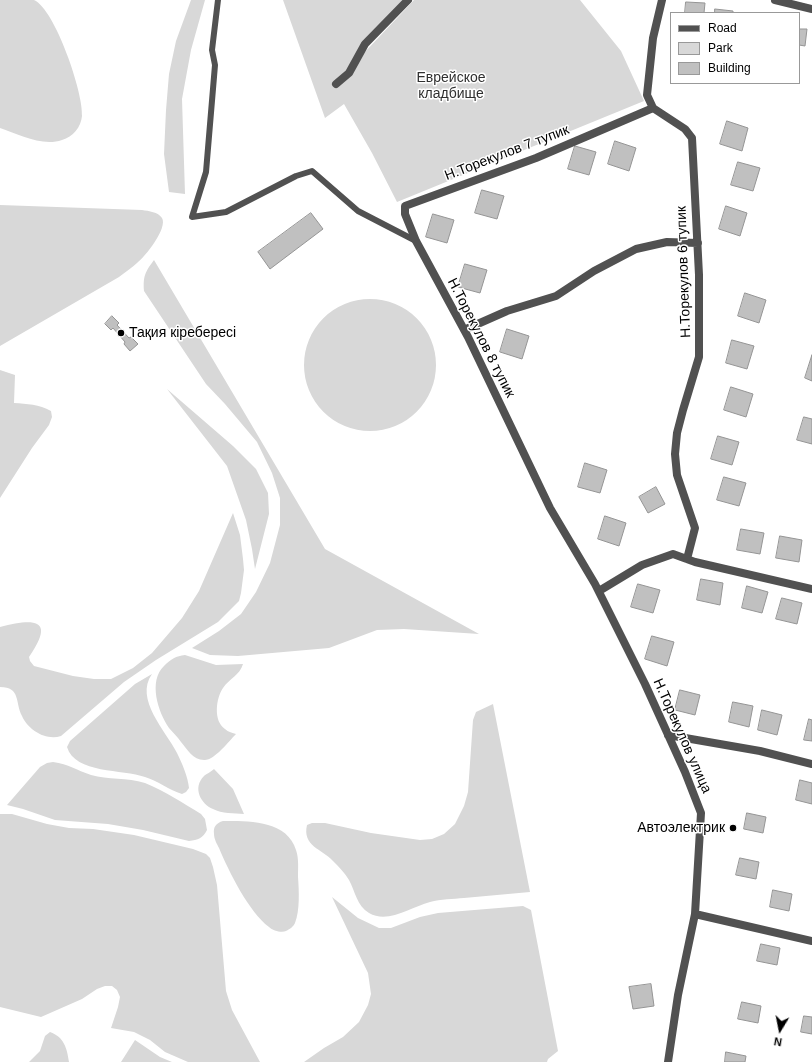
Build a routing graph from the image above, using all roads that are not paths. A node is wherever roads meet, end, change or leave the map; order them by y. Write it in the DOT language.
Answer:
graph roads {
  1 [pos="218,0"];
  2 [pos="408,0"];
  3 [pos="662,0"];
  4 [pos="775,0"];
  5 [pos="812,9"];
  6 [pos="336,84"];
  7 [pos="653,108"];
  8 [pos="416,241"];
  9 [pos="698,243"];
  10 [pos="464,330"];
  11 [pos="521,448"];
  12 [pos="687,559"];
  13 [pos="812,589"];
  14 [pos="598,591"];
  15 [pos="668,735"];
  16 [pos="812,764"];
  17 [pos="695,914"];
  18 [pos="812,941"];
  19 [pos="668,1062"];
  1 -- 8 [label="lane"];
  2 -- 6 [label="street"];
  3 -- 7 [label="street"];
  4 -- 5 [label="street"];
  7 -- 8 [label="street, Н.Торекулов 7 тупик"];
  7 -- 9 [label="street, Н.Торекулов 6 тупик"];
  8 -- 10 [label="street, Н.Торекулов 8 тупик"];
  9 -- 10 [label="street"];
  9 -- 12 [label="street, Н.Торекулов 6 тупик"];
  10 -- 11 [label="street, Н.Торекулов 8 тупик"];
  11 -- 14 [label="street, Н.Торекулов улица"];
  12 -- 13 [label="street"];
  12 -- 14 [label="street"];
  14 -- 15 [label="street, Н.Торекулов улица"];
  15 -- 16 [label="street"];
  15 -- 17 [label="street, Н.Торекулов улица"];
  17 -- 18 [label="street"];
  17 -- 19 [label="street, Н.Торекулов улица"];
}
